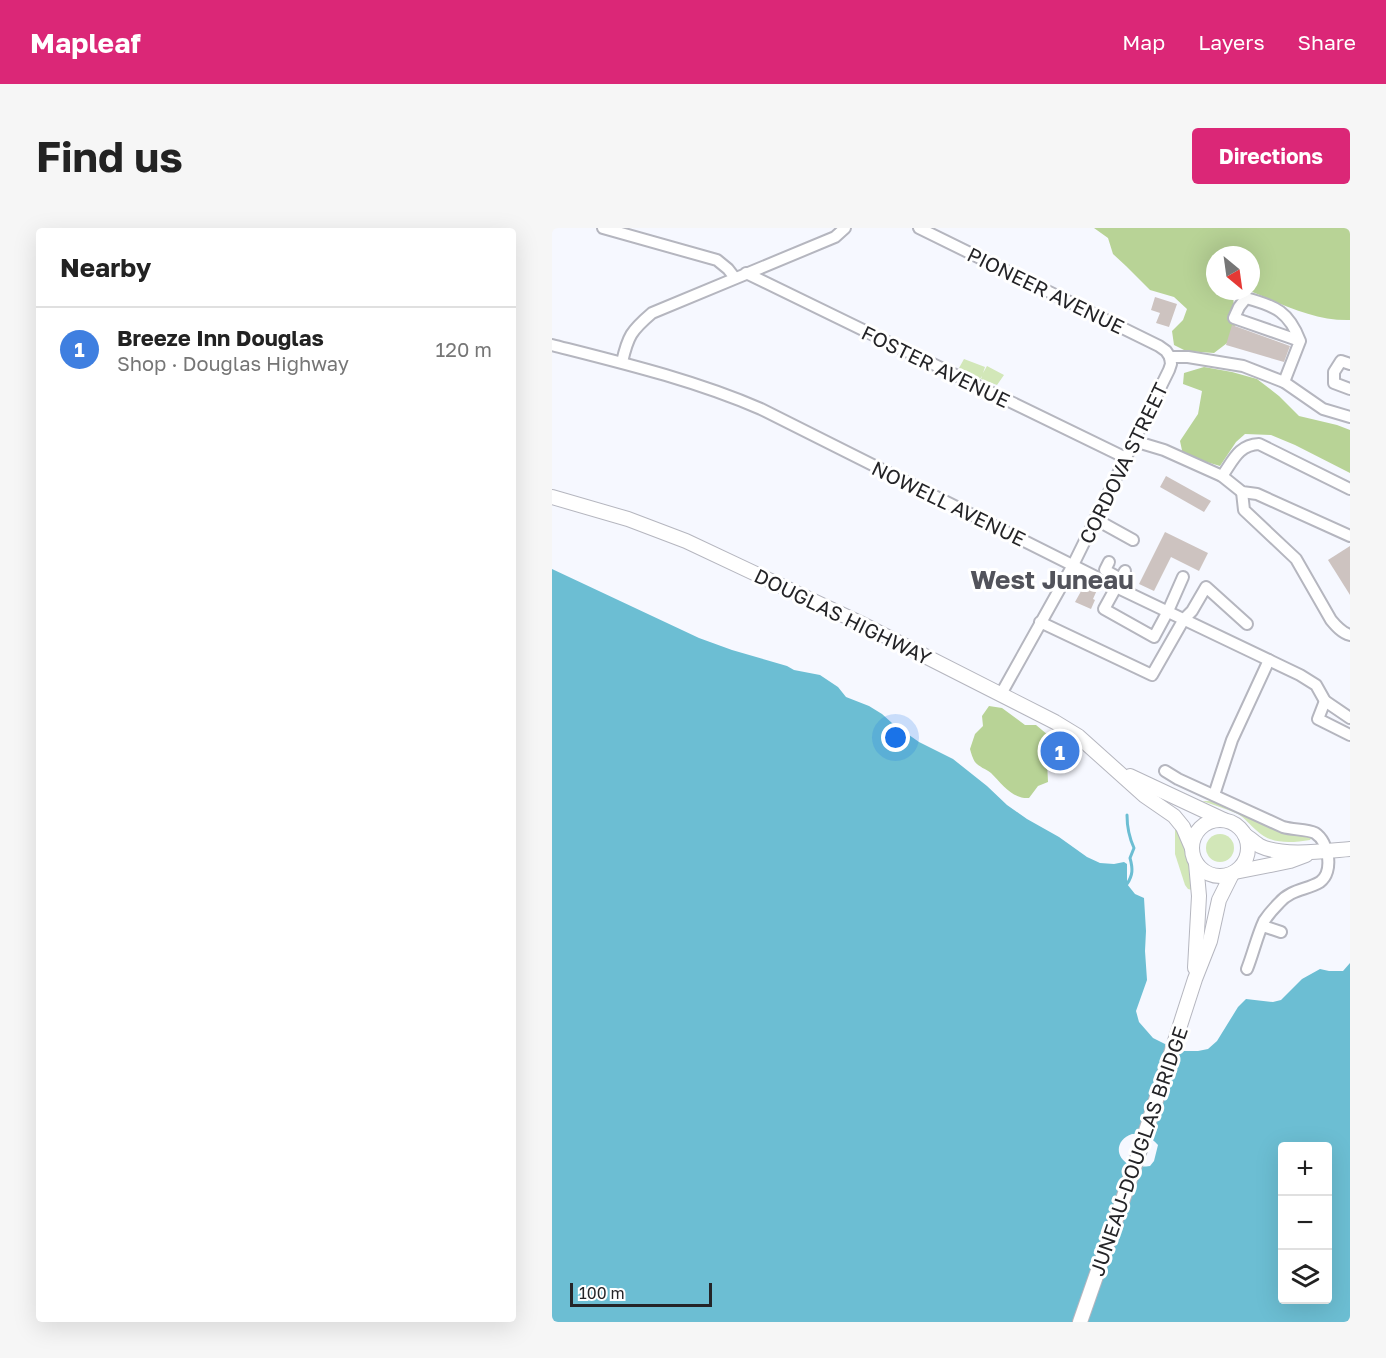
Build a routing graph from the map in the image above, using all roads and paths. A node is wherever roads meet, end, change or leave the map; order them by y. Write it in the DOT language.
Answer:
graph roads {
  1 [pos="603,228"];
  2 [pos="845,228"];
  3 [pos="919,228"];
  4 [pos="746,273"];
  5 [pos="735,278"];
  6 [pos="1300,341"];
  7 [pos="552,345"];
  8 [pos="1170,357"];
  9 [pos="622,362"];
  10 [pos="1350,364"];
  11 [pos="1284,382"];
  12 [pos="1350,389"];
  13 [pos="1350,417"];
  14 [pos="1134,441"];
  15 [pos="1126,458"];
  16 [pos="1222,476"];
  17 [pos="1350,489"];
  18 [pos="1242,492"];
  19 [pos="552,497"];
  20 [pos="1095,519"];
  21 [pos="1350,536"];
  22 [pos="1133,540"];
  23 [pos="1109,562"];
  24 [pos="1073,565"];
  25 [pos="1183,577"];
  26 [pos="1121,579"];
  27 [pos="1168,611"];
  28 [pos="1184,619"];
  29 [pos="1040,622"];
  30 [pos="1247,624"];
  31 [pos="1350,635"];
  32 [pos="1269,660"];
  33 [pos="1001,694"];
  34 [pos="1325,701"];
  35 [pos="1350,718"];
  36 [pos="1350,735"];
  37 [pos="1115,770"];
  38 [pos="1165,771"];
  39 [pos="1214,795"];
  40 [pos="1226,821"];
  41 [pos="1245,835"];
  42 [pos="1192,848"];
  43 [pos="1350,849"];
  44 [pos="1320,851"];
  45 [pos="1196,863"];
  46 [pos="1233,873"];
  47 [pos="1322,880"];
  48 [pos="1330,890"];
  49 [pos="1263,926"];
  50 [pos="1281,932"];
  51 [pos="1247,969"];
  52 [pos="1195,979"];
  53 [pos="1080,1322"];
  1 -- 5 [label="street"];
  2 -- 4 [label="street"];
  3 -- 8 [label="street, PIONEER AVENUE"];
  4 -- 5 [label="street"];
  4 -- 15 [label="street, FOSTER AVENUE"];
  5 -- 9 [label="street"];
  6 -- 6 [label="street"];
  6 -- 11 [label="street"];
  7 -- 9 [label="street, NOWELL AVENUE"];
  8 -- 11 [label="street"];
  8 -- 14 [label="street, CORDOVA STREET"];
  9 -- 24 [label="street, NOWELL AVENUE"];
  10 -- 12 [label="street"];
  11 -- 13 [label="street"];
  14 -- 15 [label="street, CORDOVA STREET"];
  14 -- 16 [label="street"];
  15 -- 20 [label="street, CORDOVA STREET"];
  16 -- 17 [label="street"];
  16 -- 18 [label="street"];
  18 -- 21 [label="street"];
  18 -- 31 [label="street"];
  19 -- 33 [label="main road, DOUGLAS HIGHWAY"];
  20 -- 22 [label="street"];
  20 -- 24 [label="street, CORDOVA STREET"];
  23 -- 26 [label="street"];
  24 -- 26 [label="street, NOWELL AVENUE"];
  24 -- 29 [label="street, CORDOVA STREET"];
  25 -- 27 [label="street"];
  26 -- 27 [label="street, NOWELL AVENUE"];
  26 -- 27 [label="street"];
  27 -- 28 [label="street, NOWELL AVENUE"];
  28 -- 29 [label="street"];
  28 -- 30 [label="street"];
  28 -- 32 [label="street, NOWELL AVENUE"];
  29 -- 33 [label="street, CORDOVA STREET"];
  32 -- 34 [label="street, NOWELL AVENUE"];
  32 -- 39 [label="street"];
  33 -- 37 [label="main road, DOUGLAS HIGHWAY"];
  34 -- 35 [label="street, NOWELL AVENUE"];
  34 -- 36 [label="street"];
  37 -- 40 [label="main road"];
  37 -- 42 [label="main road, DOUGLAS HIGHWAY"];
  38 -- 39 [label="street"];
  39 -- 44 [label="street"];
  40 -- 41 [label="main road"];
  40 -- 42 [label="main road"];
  41 -- 44 [label="main road"];
  41 -- 46 [label="main road"];
  42 -- 45 [label="main road"];
  43 -- 44 [label="main road"];
  44 -- 46 [label="main road"];
  44 -- 47 [label="street"];
  45 -- 46 [label="main road"];
  45 -- 52 [label="main road"];
  46 -- 52 [label="main road"];
  47 -- 48 [label="street"];
  47 -- 49 [label="street"];
  49 -- 50 [label="street"];
  49 -- 51 [label="street"];
  52 -- 53 [label="main road, JUNEAU-DOUGLAS BRIDGE"];
}
